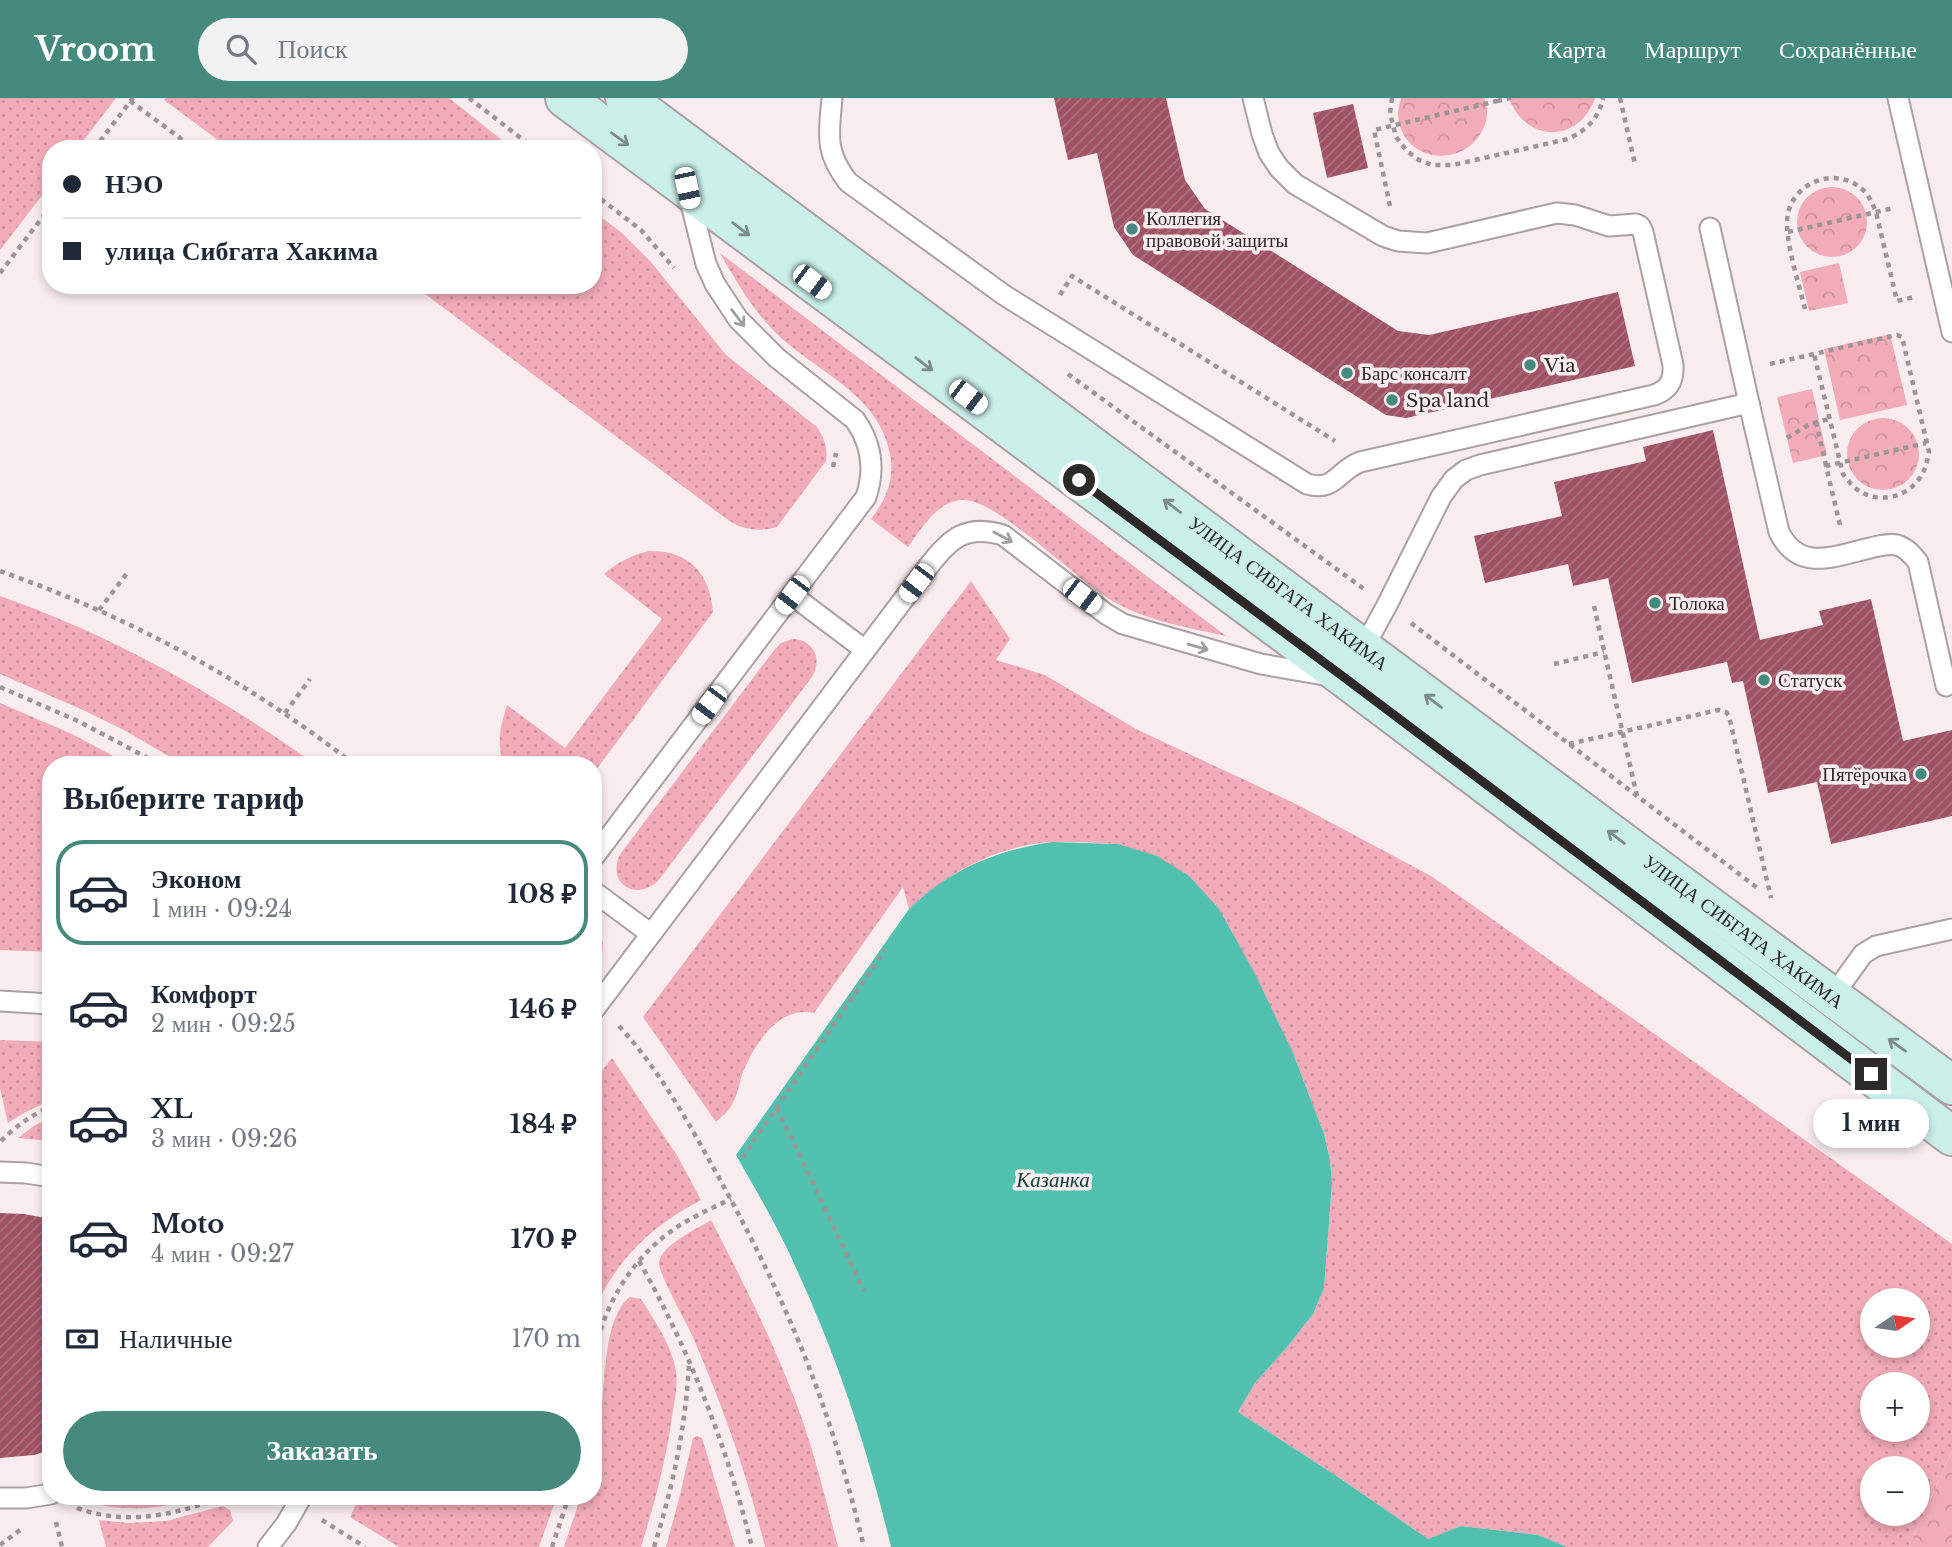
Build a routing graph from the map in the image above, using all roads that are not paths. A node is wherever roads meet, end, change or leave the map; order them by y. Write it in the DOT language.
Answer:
graph roads {
  1 [pos="565,98"];
  2 [pos="625,98"];
  3 [pos="832,98"];
  4 [pos="1253,98"];
  5 [pos="1898,98"];
  6 [pos="687,188"];
  7 [pos="1710,228"];
  8 [pos="1952,332"];
  9 [pos="1749,403"];
  10 [pos="792,595"];
  11 [pos="865,650"];
  12 [pos="1354,663"];
  13 [pos="1946,686"];
  14 [pos="602,846"];
  15 [pos="602,898"];
  16 [pos="1952,929"];
  17 [pos="651,934"];
  18 [pos="1832,996"];
  19 [pos="602,999"];
  20 [pos="0,1001"];
  21 [pos="42,1003"];
  22 [pos="1952,1085"];
  23 [pos="1952,1136"];
  24 [pos="0,1172"];
  25 [pos="42,1176"];
  26 [pos="42,1495"];
  27 [pos="0,1498"];
  28 [pos="297,1505"];
  29 [pos="268,1547"];
  1 -- 6 [label="main road, УЛИЦА СИБГАТА ХАКИМА, one-way"];
  12 -- 2 [label="main road, УЛИЦА СИБГАТА ХАКИМА, one-way"];
  3 -- 4 [label="lane"];
  5 -- 8 [label="lane"];
  6 -- 10 [label="lane, one-way"];
  6 -- 12 [label="main road, УЛИЦА СИБГАТА ХАКИМА, one-way"];
  7 -- 9 [label="lane"];
  9 -- 12 [label="lane"];
  9 -- 13 [label="lane"];
  10 -- 11 [label="lane"];
  10 -- 14 [label="lane"];
  11 -- 12 [label="lane, one-way"];
  11 -- 17 [label="lane"];
  18 -- 12 [label="main road, УЛИЦА СИБГАТА ХАКИМА, one-way"];
  12 -- 23 [label="main road, УЛИЦА СИБГАТА ХАКИМА"];
  15 -- 17 [label="lane"];
  16 -- 18 [label="lane"];
  17 -- 19 [label="lane"];
  22 -- 18 [label="main road, УЛИЦА СИБГАТА ХАКИМА, one-way"];
  20 -- 21 [label="lane"];
  24 -- 25 [label="lane"];
  26 -- 27 [label="lane"];
  28 -- 29 [label="lane"];
}
